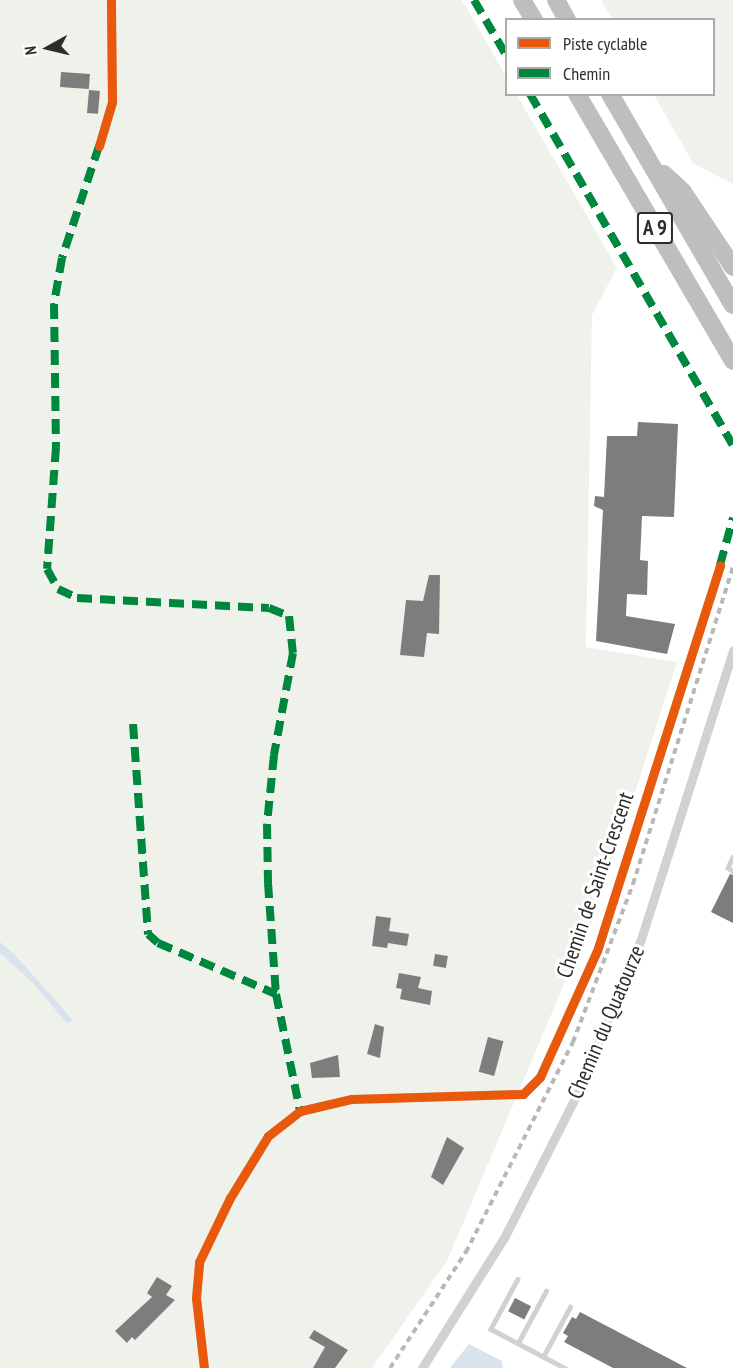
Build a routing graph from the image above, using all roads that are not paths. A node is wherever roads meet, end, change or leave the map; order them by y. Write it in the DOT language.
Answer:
graph roads {
  1 [pos="111,0"];
  2 [pos="522,0"];
  3 [pos="556,0"];
  4 [pos="533,18"];
  5 [pos="566,18"];
  6 [pos="578,96"];
  7 [pos="611,96"];
  8 [pos="99,146"];
  9 [pos="648,158"];
  10 [pos="733,267"];
  11 [pos="733,305"];
  12 [pos="733,362"];
  13 [pos="720,565"];
  14 [pos="733,650"];
  15 [pos="733,857"];
  16 [pos="733,871"];
  17 [pos="518,1279"];
  18 [pos="546,1291"];
  19 [pos="570,1307"];
  20 [pos="518,1343"];
  21 [pos="543,1357"];
  22 [pos="204,1368"];
  23 [pos="422,1368"];
  24 [pos="565,1368"];
  1 -- 8 [label="street"];
  2 -- 4 [label="highway"];
  3 -- 5 [label="highway"];
  6 -- 12 [label="highway, A 9"];
  7 -- 9 [label="highway, A 9"];
  9 -- 10 [label="highway"];
  9 -- 11 [label="highway, A 9"];
  13 -- 22 [label="street, Chemin de Saint-Crescent"];
  14 -- 23 [label="street, Chemin du Quatourze"];
  15 -- 16 [label="lane"];
  17 -- 20 [label="lane"];
  18 -- 20 [label="lane"];
  19 -- 21 [label="lane"];
  20 -- 21 [label="lane"];
  21 -- 24 [label="lane"];
}
